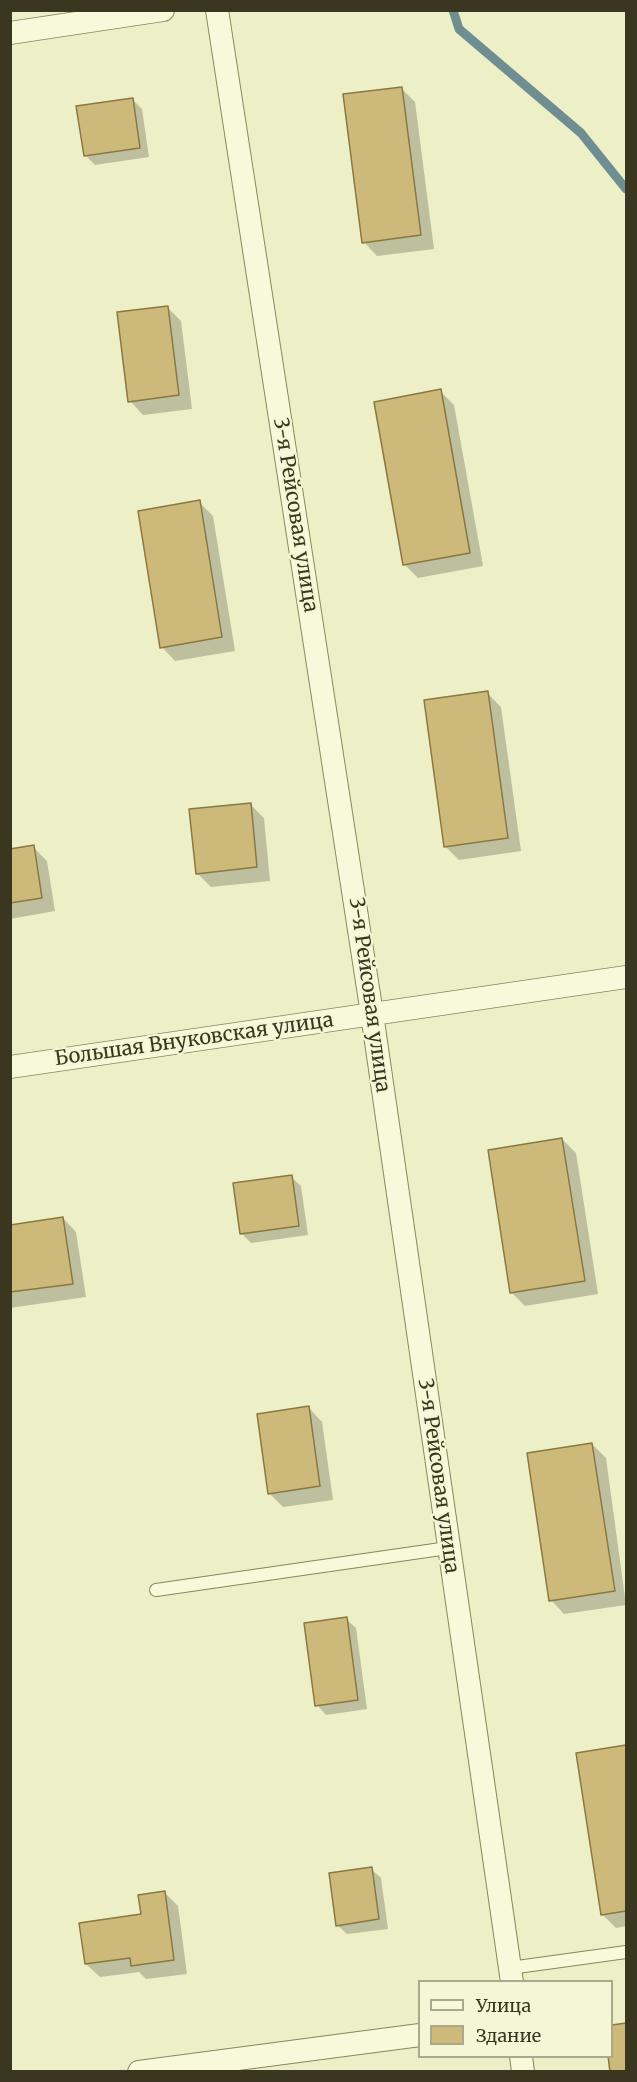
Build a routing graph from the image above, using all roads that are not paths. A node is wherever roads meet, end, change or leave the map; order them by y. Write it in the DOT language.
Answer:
graph roads {
  1 [pos="163,10"];
  2 [pos="217,10"];
  3 [pos="10,33"];
  4 [pos="627,977"];
  5 [pos="372,1014"];
  6 [pos="10,1066"];
  7 [pos="448,1548"];
  8 [pos="156,1590"];
  9 [pos="627,1952"];
  10 [pos="511,1975"];
  11 [pos="418,2035"];
  12 [pos="139,2072"];
  1 -- 3 [label="street"];
  2 -- 5 [label="street, 3-я Рейсовая улица"];
  4 -- 5 [label="street, Большая Внуковская улица"];
  5 -- 6 [label="street, Большая Внуковская улица"];
  5 -- 7 [label="street, 3-я Рейсовая улица"];
  7 -- 8 [label="lane"];
  7 -- 10 [label="street, 3-я Рейсовая улица"];
  9 -- 10 [label="lane"];
  11 -- 12 [label="street"];
}
